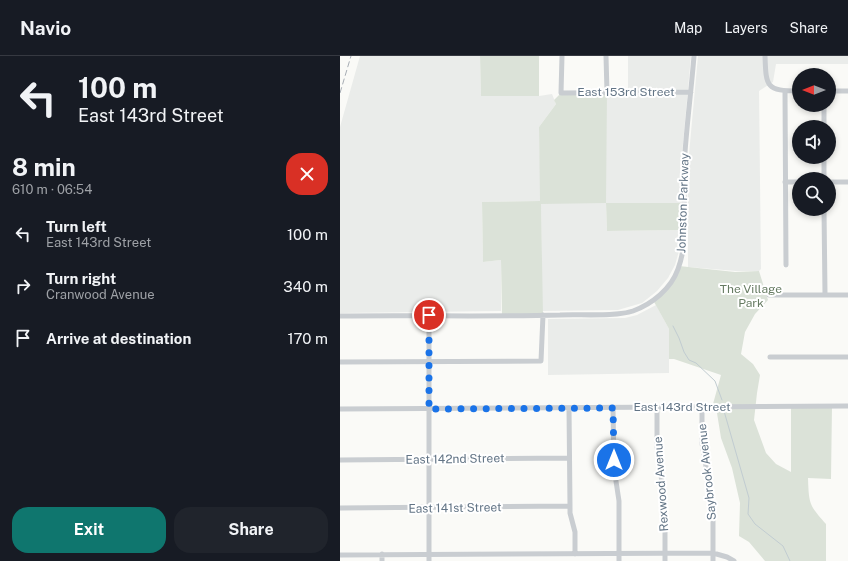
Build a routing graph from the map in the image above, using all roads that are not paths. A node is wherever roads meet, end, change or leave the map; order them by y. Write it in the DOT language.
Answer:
graph roads {
  1 [pos="562,56"];
  2 [pos="606,56"];
  3 [pos="694,56"];
  4 [pos="766,56"];
  5 [pos="786,91"];
  6 [pos="792,91"];
  7 [pos="836,91"];
  8 [pos="848,91"];
  9 [pos="607,92"];
  10 [pos="691,92"];
  11 [pos="786,182"];
  12 [pos="792,182"];
  13 [pos="836,182"];
  14 [pos="848,182"];
  15 [pos="824,216"];
  16 [pos="786,265"];
  17 [pos="825,294"];
  18 [pos="770,295"];
  19 [pos="848,295"];
  20 [pos="429,315"];
  21 [pos="543,315"];
  22 [pos="340,316"];
  23 [pos="770,357"];
  24 [pos="848,357"];
  25 [pos="340,362"];
  26 [pos="429,362"];
  27 [pos="848,406"];
  28 [pos="702,407"];
  29 [pos="569,408"];
  30 [pos="613,408"];
  31 [pos="657,408"];
  32 [pos="429,409"];
  33 [pos="340,410"];
  34 [pos="569,458"];
  35 [pos="429,459"];
  36 [pos="340,460"];
  37 [pos="570,506"];
  38 [pos="340,508"];
  39 [pos="430,508"];
  40 [pos="619,553"];
  41 [pos="665,553"];
  42 [pos="713,553"];
  43 [pos="382,554"];
  44 [pos="429,554"];
  45 [pos="477,554"];
  46 [pos="523,554"];
  47 [pos="572,554"];
  48 [pos="340,555"];
  49 [pos="382,561"];
  50 [pos="429,561"];
  51 [pos="477,561"];
  52 [pos="523,561"];
  53 [pos="570,561"];
  54 [pos="619,561"];
  55 [pos="665,561"];
  56 [pos="713,561"];
  57 [pos="734,561"];
  1 -- 9 [label="street, East 153rd Street"];
  2 -- 9 [label="street"];
  3 -- 10 [label="street, Johnston Parkway"];
  4 -- 5 [label="street"];
  5 -- 6 [label="street"];
  5 -- 11 [label="street"];
  7 -- 8 [label="street"];
  9 -- 10 [label="street, East 153rd Street"];
  10 -- 21 [label="street, Johnston Parkway"];
  11 -- 12 [label="street"];
  11 -- 16 [label="street"];
  13 -- 14 [label="street"];
  15 -- 17 [label="street"];
  17 -- 18 [label="street"];
  17 -- 19 [label="street"];
  20 -- 21 [label="street, Johnston Parkway"];
  20 -- 22 [label="street, Johnston Parkway"];
  20 -- 26 [label="street"];
  21 -- 26 [label="street"];
  23 -- 24 [label="street"];
  25 -- 26 [label="street"];
  26 -- 32 [label="street"];
  27 -- 28 [label="street, East 143rd Street"];
  28 -- 31 [label="street, East 143rd Street"];
  28 -- 42 [label="street, Saybrook Avenue"];
  29 -- 30 [label="street, East 143rd Street"];
  29 -- 32 [label="street, East 143rd Street"];
  29 -- 34 [label="street"];
  30 -- 31 [label="street, East 143rd Street"];
  30 -- 40 [label="street"];
  31 -- 41 [label="street, Rexwood Avenue"];
  32 -- 33 [label="street, East 143rd Street"];
  32 -- 35 [label="street"];
  34 -- 35 [label="street, East 142nd Street"];
  34 -- 37 [label="street"];
  35 -- 36 [label="street, East 142nd Street"];
  35 -- 39 [label="street"];
  37 -- 39 [label="street, East 141st Street"];
  37 -- 47 [label="street"];
  38 -- 39 [label="street, East 141st Street"];
  39 -- 44 [label="street"];
  40 -- 41 [label="street"];
  40 -- 47 [label="street"];
  40 -- 54 [label="street"];
  41 -- 42 [label="street"];
  41 -- 55 [label="street, Rexwood Avenue"];
  42 -- 56 [label="street, Saybrook Avenue"];
  42 -- 57 [label="street"];
  43 -- 44 [label="street"];
  43 -- 48 [label="street"];
  43 -- 49 [label="street"];
  44 -- 45 [label="street"];
  44 -- 50 [label="street"];
  45 -- 46 [label="street"];
  45 -- 51 [label="street"];
  46 -- 47 [label="street"];
  46 -- 52 [label="street"];
  47 -- 53 [label="street"];
}
